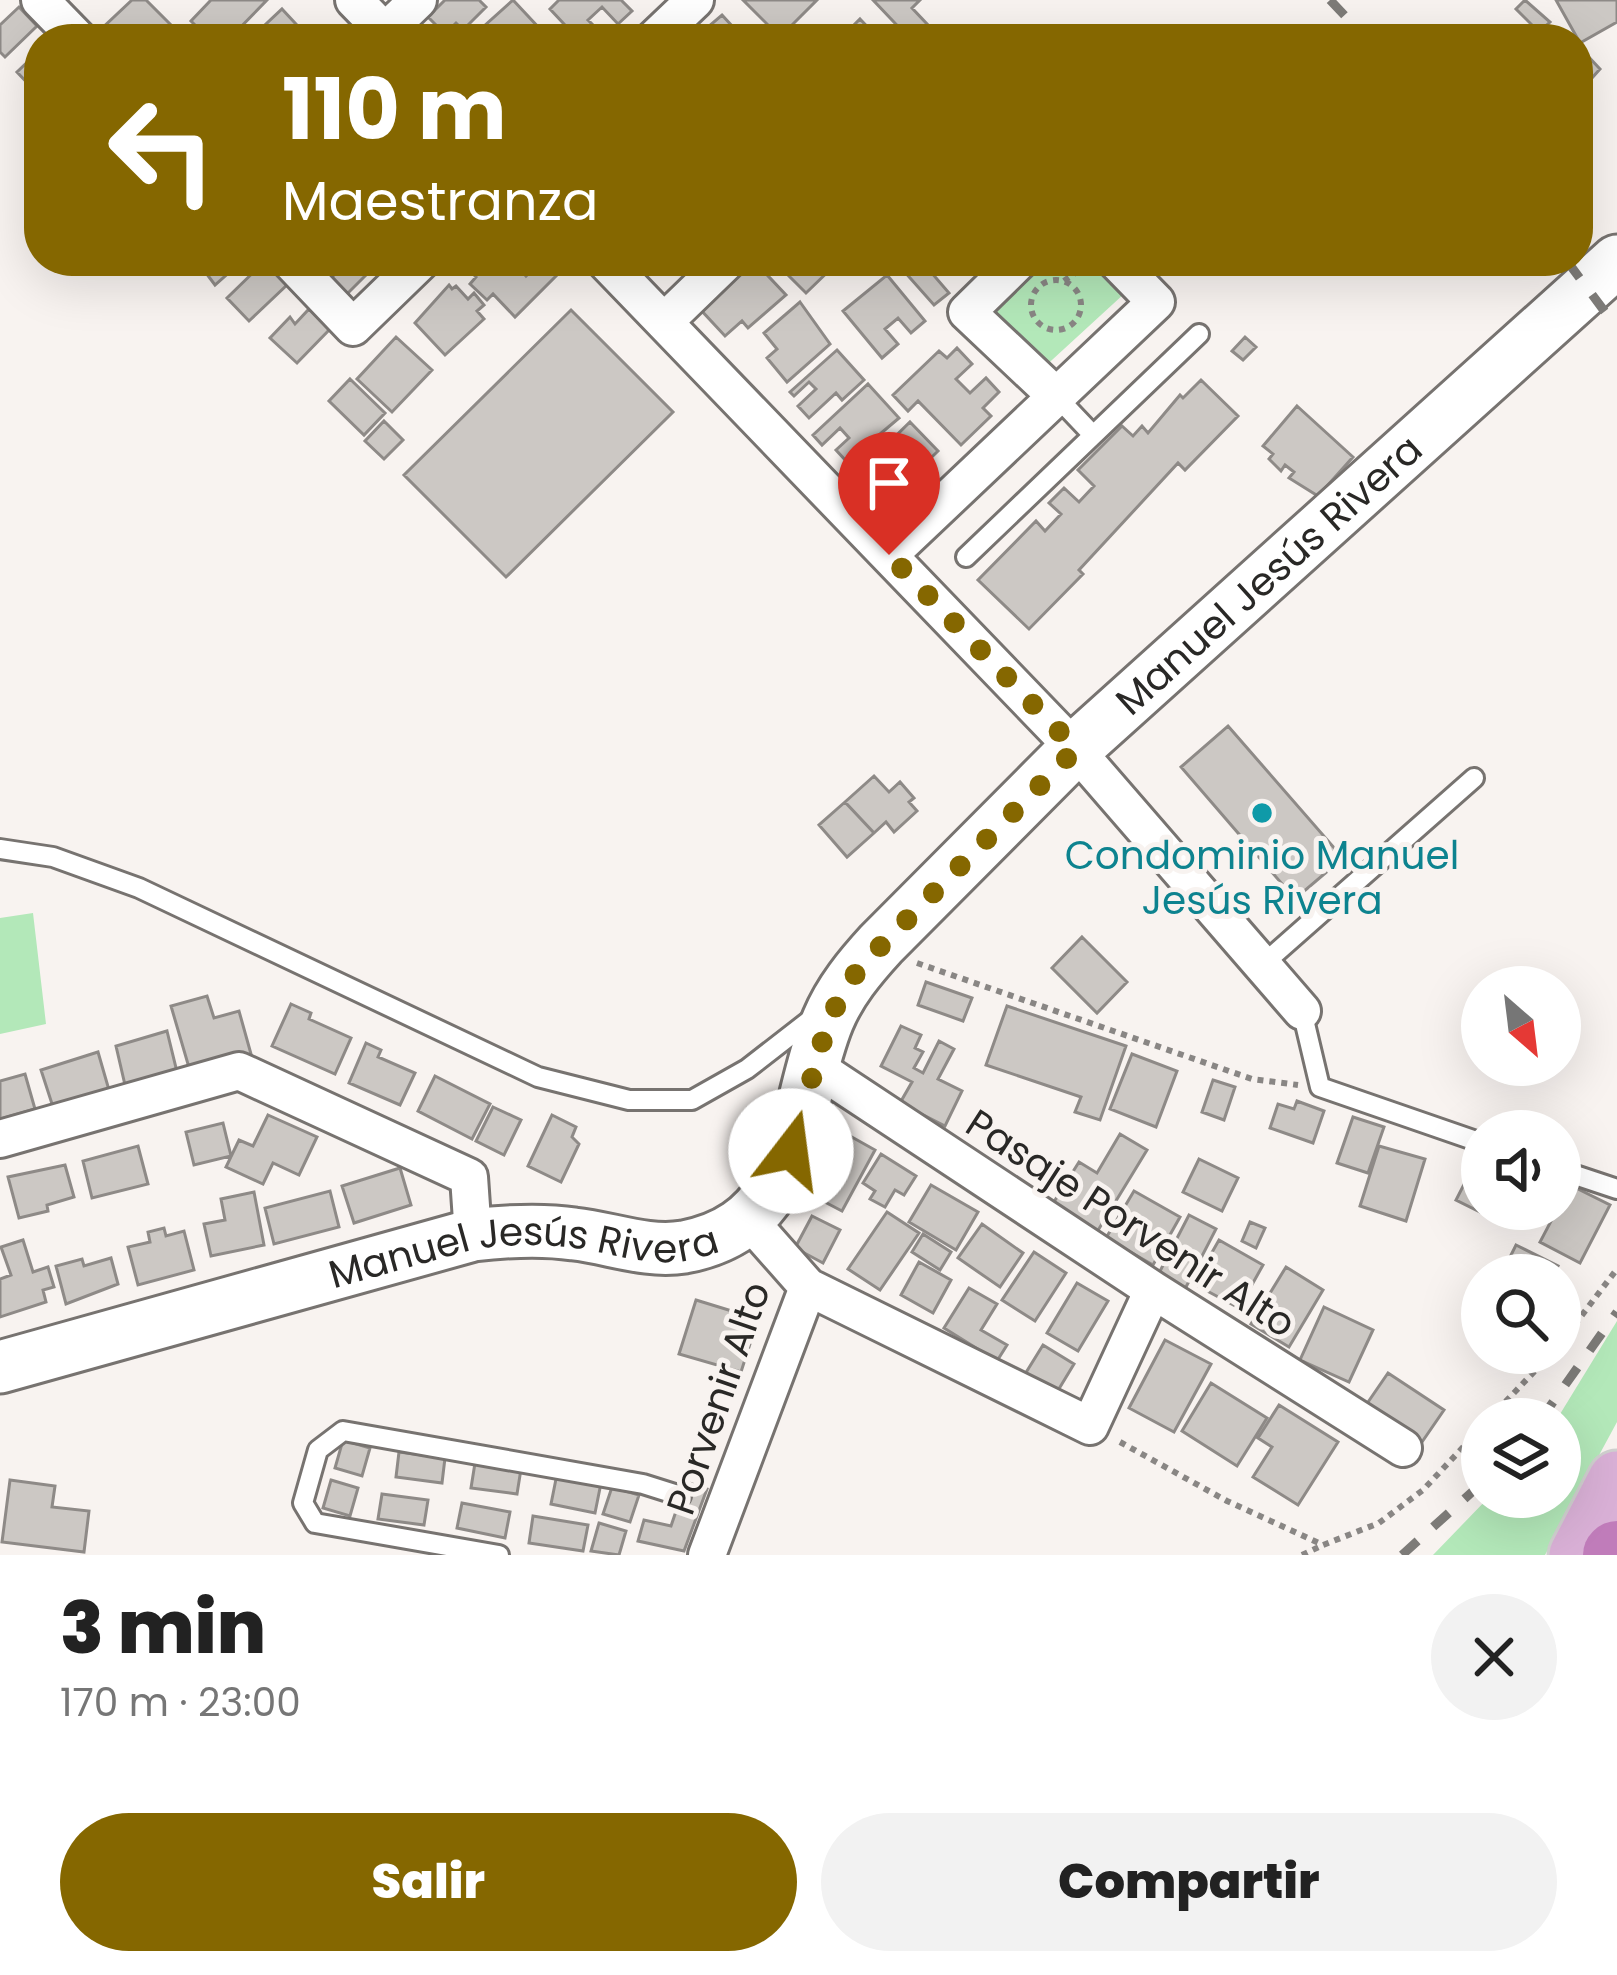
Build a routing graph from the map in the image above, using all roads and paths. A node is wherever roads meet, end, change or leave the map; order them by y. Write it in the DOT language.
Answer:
graph roads {
  1 [pos="40,0"];
  2 [pos="354,0"];
  3 [pos="418,0"];
  4 [pos="695,0"];
  5 [pos="63,24"];
  6 [pos="377,24"];
  7 [pos="398,24"];
  8 [pos="670,24"];
  9 [pos="1617,261"];
  10 [pos="304,276"];
  11 [pos="405,276"];
  12 [pos="620,276"];
  13 [pos="712,276"];
  14 [pos="1004,276"];
  15 [pos="1071,276"];
  16 [pos="1131,276"];
  17 [pos="1064,281"];
  18 [pos="664,322"];
  19 [pos="1199,334"];
  20 [pos="1056,396"];
  21 [pos="1094,435"];
  22 [pos="889,555"];
  23 [pos="966,557"];
  24 [pos="1076,749"];
  25 [pos="1474,778"];
  26 [pos="0,849"];
  27 [pos="881,944"];
  28 [pos="1262,965"];
  29 [pos="841,995"];
  30 [pos="1302,1011"];
  31 [pos="814,1066"];
  32 [pos="1320,1088"];
  33 [pos="1461,1136"];
  34 [pos="0,1139"];
  35 [pos="1581,1177"];
  36 [pos="1617,1189"];
  37 [pos="746,1218"];
  38 [pos="472,1235"];
  39 [pos="1617,1269"];
  40 [pos="808,1287"];
  41 [pos="1154,1290"];
  42 [pos="1581,1316"];
  43 [pos="0,1367"];
  44 [pos="1532,1374"];
  45 [pos="1509,1398"];
  46 [pos="1090,1426"];
  47 [pos="1403,1448"];
  48 [pos="1461,1449"];
  49 [pos="1617,1480"];
  50 [pos="681,1496"];
  51 [pos="1323,1545"];
  52 [pos="499,1555"];
  53 [pos="707,1555"];
  54 [pos="1302,1555"];
  55 [pos="1578,1555"];
  1 -- 5 [label="street"];
  2 -- 6 [label="street"];
  3 -- 7 [label="street"];
  4 -- 8 [label="street"];
  9 -- 24 [label="main road, Manuel Jesús Rivera"];
  10 -- 11 [label="street"];
  12 -- 18 [label="street"];
  13 -- 18 [label="street"];
  14 -- 20 [label="street"];
  15 -- 17 [label="path"];
  16 -- 20 [label="street"];
  17 -- 17 [label="path"];
  18 -- 22 [label="street"];
  19 -- 21 [label="lane"];
  20 -- 21 [label="lane"];
  20 -- 22 [label="street"];
  21 -- 23 [label="lane"];
  22 -- 24 [label="street"];
  24 -- 27 [label="main road, Manuel Jesús Rivera"];
  24 -- 28 [label="street"];
  25 -- 28 [label="lane"];
  26 -- 29 [label="lane"];
  27 -- 29 [label="main road, Manuel Jesús Rivera"];
  27 -- 32 [label="path"];
  28 -- 30 [label="street"];
  29 -- 31 [label="main road, Manuel Jesús Rivera"];
  30 -- 32 [label="lane"];
  31 -- 37 [label="main road, Manuel Jesús Rivera"];
  31 -- 41 [label="street, Pasaje Porvenir Alto"];
  32 -- 33 [label="lane"];
  34 -- 38 [label="street"];
  35 -- 36 [label="lane"];
  37 -- 38 [label="main road, Manuel Jesús Rivera"];
  37 -- 40 [label="street, Porvenir Alto"];
  38 -- 43 [label="main road, Manuel Jesús Rivera"];
  39 -- 42 [label="path"];
  40 -- 46 [label="street"];
  40 -- 53 [label="street, Porvenir Alto"];
  41 -- 46 [label="street"];
  41 -- 47 [label="street, Pasaje Porvenir Alto"];
  44 -- 45 [label="path"];
  46 -- 51 [label="path"];
  48 -- 51 [label="path"];
  49 -- 55 [label="main road"];
  50 -- 52 [label="lane"];
  51 -- 54 [label="path"];
}
